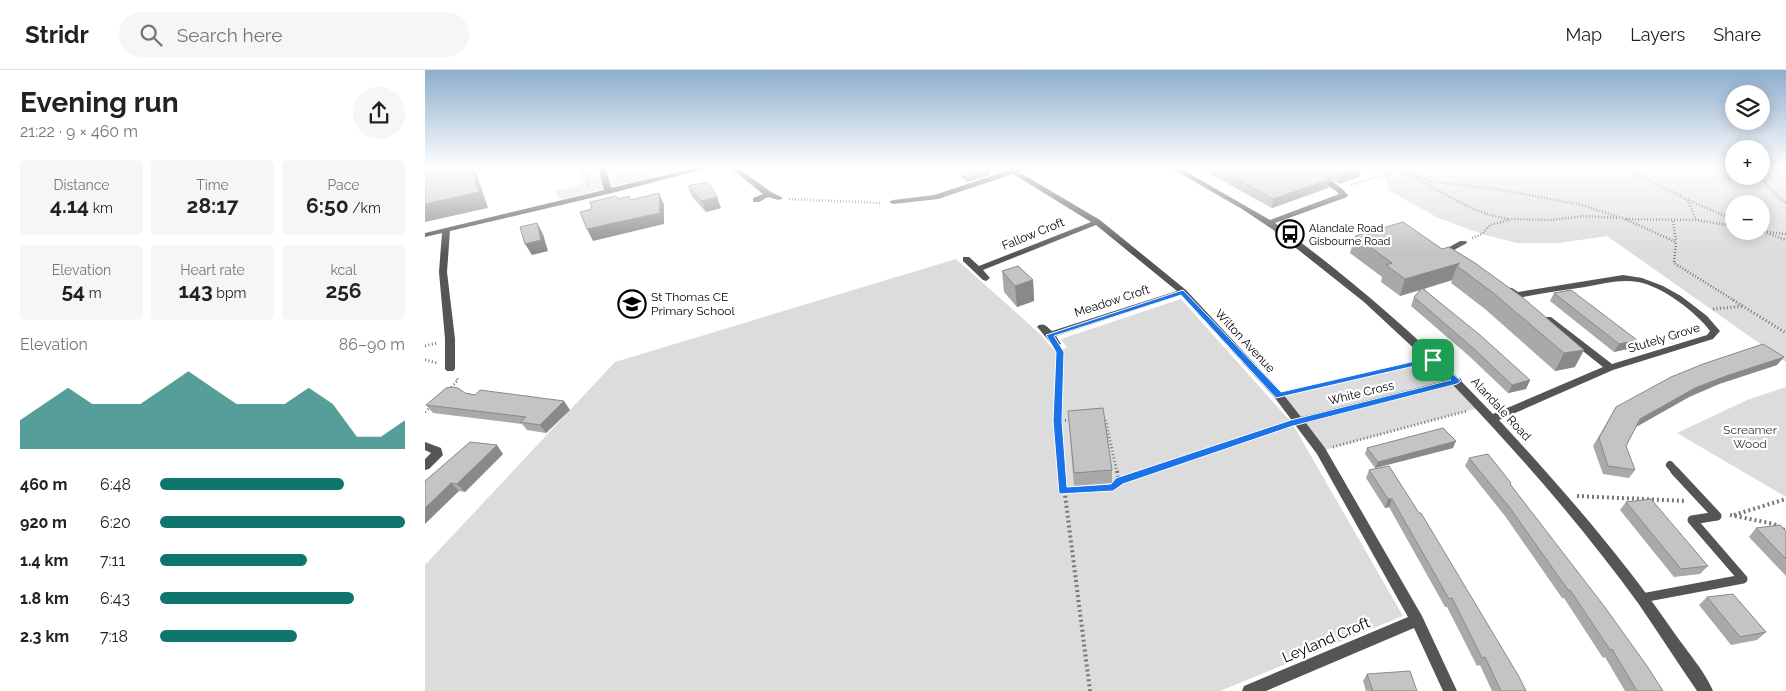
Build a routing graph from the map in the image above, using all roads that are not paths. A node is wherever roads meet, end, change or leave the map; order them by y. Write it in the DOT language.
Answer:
graph roads {
  1 [pos="592,196"];
  2 [pos="764,196"];
  3 [pos="773,196"];
  4 [pos="938,196"];
  5 [pos="1054,196"];
  6 [pos="1224,196"];
  7 [pos="1342,196"];
  8 [pos="779,198"];
  9 [pos="756,200"];
  10 [pos="893,202"];
  11 [pos="1097,222"];
  12 [pos="1268,222"];
  13 [pos="446,230"];
  14 [pos="425,235"];
  15 [pos="1463,243"];
  16 [pos="966,259"];
  17 [pos="1463,260"];
  18 [pos="979,269"];
  19 [pos="986,278"];
  20 [pos="1502,285"];
  21 [pos="1183,292"];
  22 [pos="1541,314"];
  23 [pos="1042,327"];
  24 [pos="1050,335"];
  25 [pos="1056,344"];
  26 [pos="1610,368"];
  27 [pos="450,369"];
  28 [pos="1457,381"];
  29 [pos="1493,418"];
  30 [pos="1299,421"];
  31 [pos="425,446"];
  32 [pos="1670,465"];
  33 [pos="425,466"];
  34 [pos="1642,598"];
  35 [pos="1417,620"];
  36 [pos="1249,691"];
  37 [pos="1450,691"];
  38 [pos="1706,691"];
  1 -- 13 [label="street"];
  2 -- 9 [label="street"];
  3 -- 8 [label="street"];
  4 -- 10 [label="street"];
  5 -- 11 [label="street, Wilton Avenue"];
  6 -- 12 [label="street, Alandale Road"];
  7 -- 12 [label="street"];
  11 -- 18 [label="street, Fallow Croft"];
  11 -- 21 [label="street, Wilton Avenue"];
  12 -- 28 [label="street, Alandale Road"];
  13 -- 14 [label="street"];
  13 -- 27 [label="street"];
  15 -- 17 [label="street"];
  16 -- 18 [label="street"];
  18 -- 19 [label="street"];
  20 -- 26 [label="street, Stutely Grove"];
  21 -- 24 [label="street, Meadow Croft"];
  21 -- 30 [label="street, Wilton Avenue"];
  22 -- 26 [label="street"];
  23 -- 24 [label="street"];
  24 -- 25 [label="street"];
  26 -- 29 [label="street, Stutely Grove"];
  28 -- 29 [label="street, Alandale Road"];
  28 -- 30 [label="street, White Cross"];
  29 -- 34 [label="street, Alandale Road"];
  30 -- 35 [label="street, Wilton Avenue"];
  31 -- 33 [label="street"];
  32 -- 34 [label="lane"];
  34 -- 38 [label="street, Alandale Road"];
  35 -- 36 [label="street, Leyland Croft"];
  35 -- 37 [label="street, Wilton Avenue"];
}
